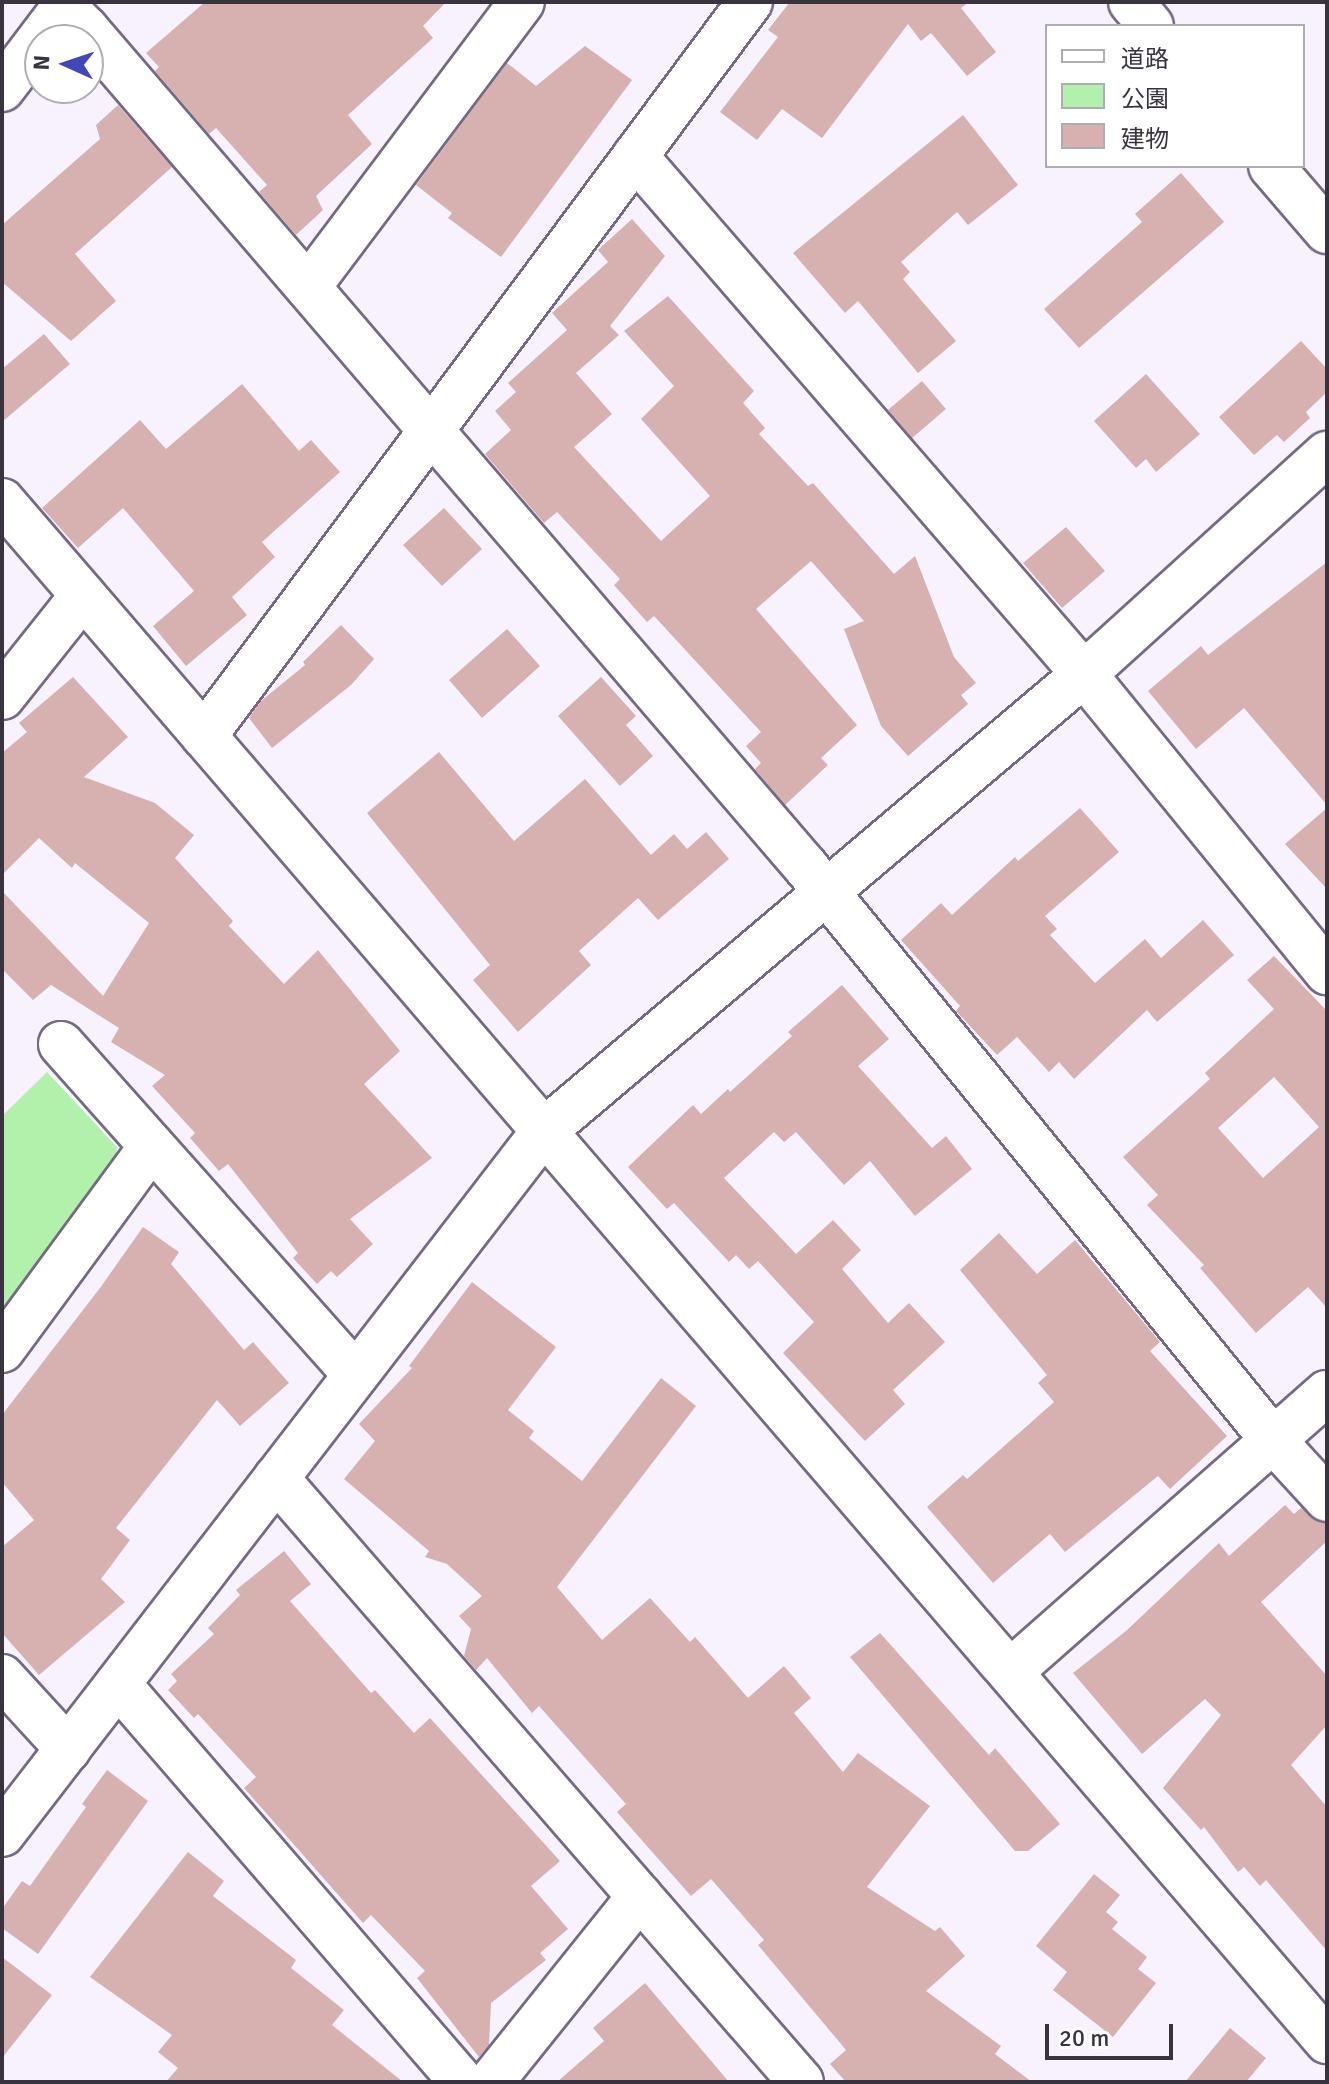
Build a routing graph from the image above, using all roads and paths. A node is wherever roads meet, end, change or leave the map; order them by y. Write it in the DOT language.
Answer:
graph roads {
  1 [pos="522,2"];
  2 [pos="750,2"];
  3 [pos="1131,2"];
  4 [pos="66,5"];
  5 [pos="1149,24"];
  6 [pos="2,89"];
  7 [pos="635,156"];
  8 [pos="1273,168"];
  9 [pos="1327,231"];
  10 [pos="308,287"];
  11 [pos="430,429"];
  12 [pos="1327,454"];
  13 [pos="2,501"];
  14 [pos="83,595"];
  15 [pos="1084,674"];
  16 [pos="2,697"];
  17 [pos="204,736"];
  18 [pos="826,891"];
  19 [pos="1327,972"];
  20 [pos="61,1044"];
  21 [pos="544,1131"];
  22 [pos="152,1146"];
  23 [pos="2,1350"];
  24 [pos="356,1375"];
  25 [pos="1327,1393"];
  26 [pos="1273,1440"];
  27 [pos="276,1478"];
  28 [pos="1327,1499"];
  29 [pos="1010,1672"];
  30 [pos="2,1677"];
  31 [pos="118,1684"];
  32 [pos="68,1749"];
  33 [pos="2,1834"];
  34 [pos="640,1896"];
  35 [pos="1327,2041"];
  36 [pos="462,2082"];
  37 [pos="491,2082"];
  38 [pos="801,2082"];
  1 -- 10 [label="street"];
  2 -- 7 [label="street"];
  3 -- 5 [label="street"];
  4 -- 6 [label="street"];
  4 -- 10 [label="street"];
  7 -- 11 [label="street"];
  7 -- 15 [label="street"];
  8 -- 9 [label="street"];
  10 -- 11 [label="street"];
  11 -- 17 [label="street"];
  11 -- 18 [label="street"];
  12 -- 15 [label="street"];
  13 -- 14 [label="street"];
  14 -- 16 [label="street"];
  14 -- 17 [label="street"];
  15 -- 18 [label="street"];
  15 -- 19 [label="street"];
  17 -- 21 [label="street"];
  18 -- 21 [label="street"];
  18 -- 26 [label="street"];
  20 -- 22 [label="street"];
  21 -- 24 [label="street"];
  21 -- 29 [label="street"];
  22 -- 23 [label="street"];
  22 -- 24 [label="street"];
  24 -- 27 [label="street"];
  25 -- 26 [label="street"];
  26 -- 28 [label="street"];
  26 -- 29 [label="street"];
  27 -- 31 [label="street"];
  27 -- 34 [label="street"];
  29 -- 35 [label="street"];
  30 -- 32 [label="street"];
  31 -- 32 [label="street"];
  31 -- 36 [label="street"];
  32 -- 33 [label="street"];
  34 -- 37 [label="street"];
  34 -- 38 [label="street"];
}
